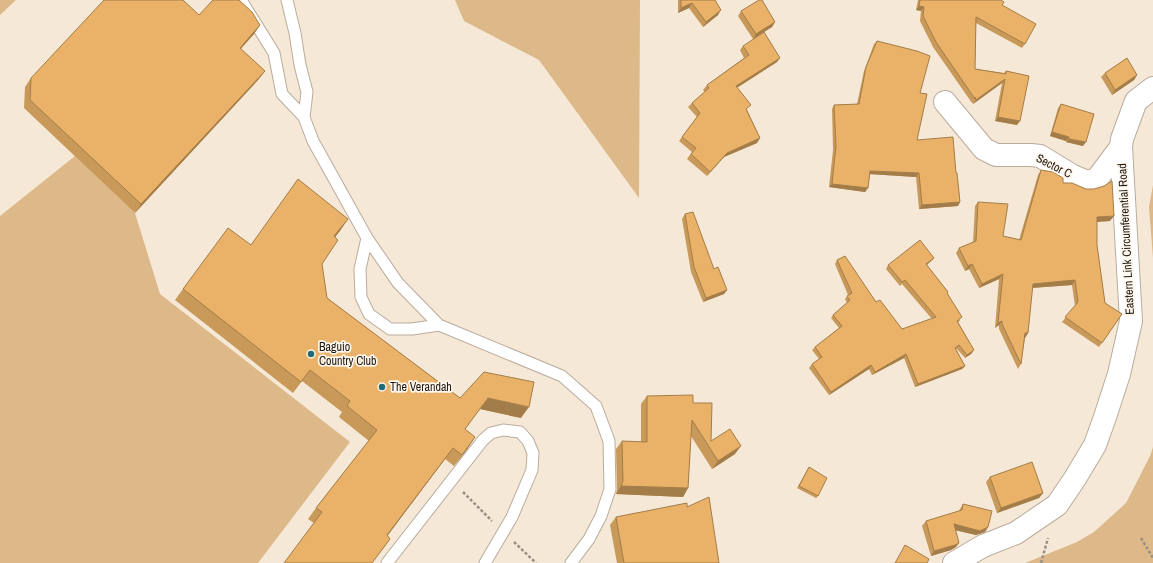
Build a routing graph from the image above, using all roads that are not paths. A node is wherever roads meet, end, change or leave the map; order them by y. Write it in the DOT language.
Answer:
graph roads {
  1 [pos="242,0"];
  2 [pos="286,0"];
  3 [pos="1153,88"];
  4 [pos="945,102"];
  5 [pos="304,116"];
  6 [pos="1121,147"];
  7 [pos="367,238"];
  8 [pos="439,325"];
  9 [pos="387,563"];
  10 [pos="485,563"];
  11 [pos="571,563"];
  12 [pos="954,563"];
  1 -- 5 [label="lane"];
  2 -- 5 [label="lane"];
  3 -- 6 [label="main road, Eastern Link Circumferential Road"];
  4 -- 6 [label="main road, Sector C"];
  5 -- 7 [label="lane"];
  6 -- 12 [label="main road, Eastern Link Circumferential Road"];
  7 -- 8 [label="lane"];
  7 -- 8 [label="lane"];
  8 -- 11 [label="lane"];
  9 -- 10 [label="lane"];
}
